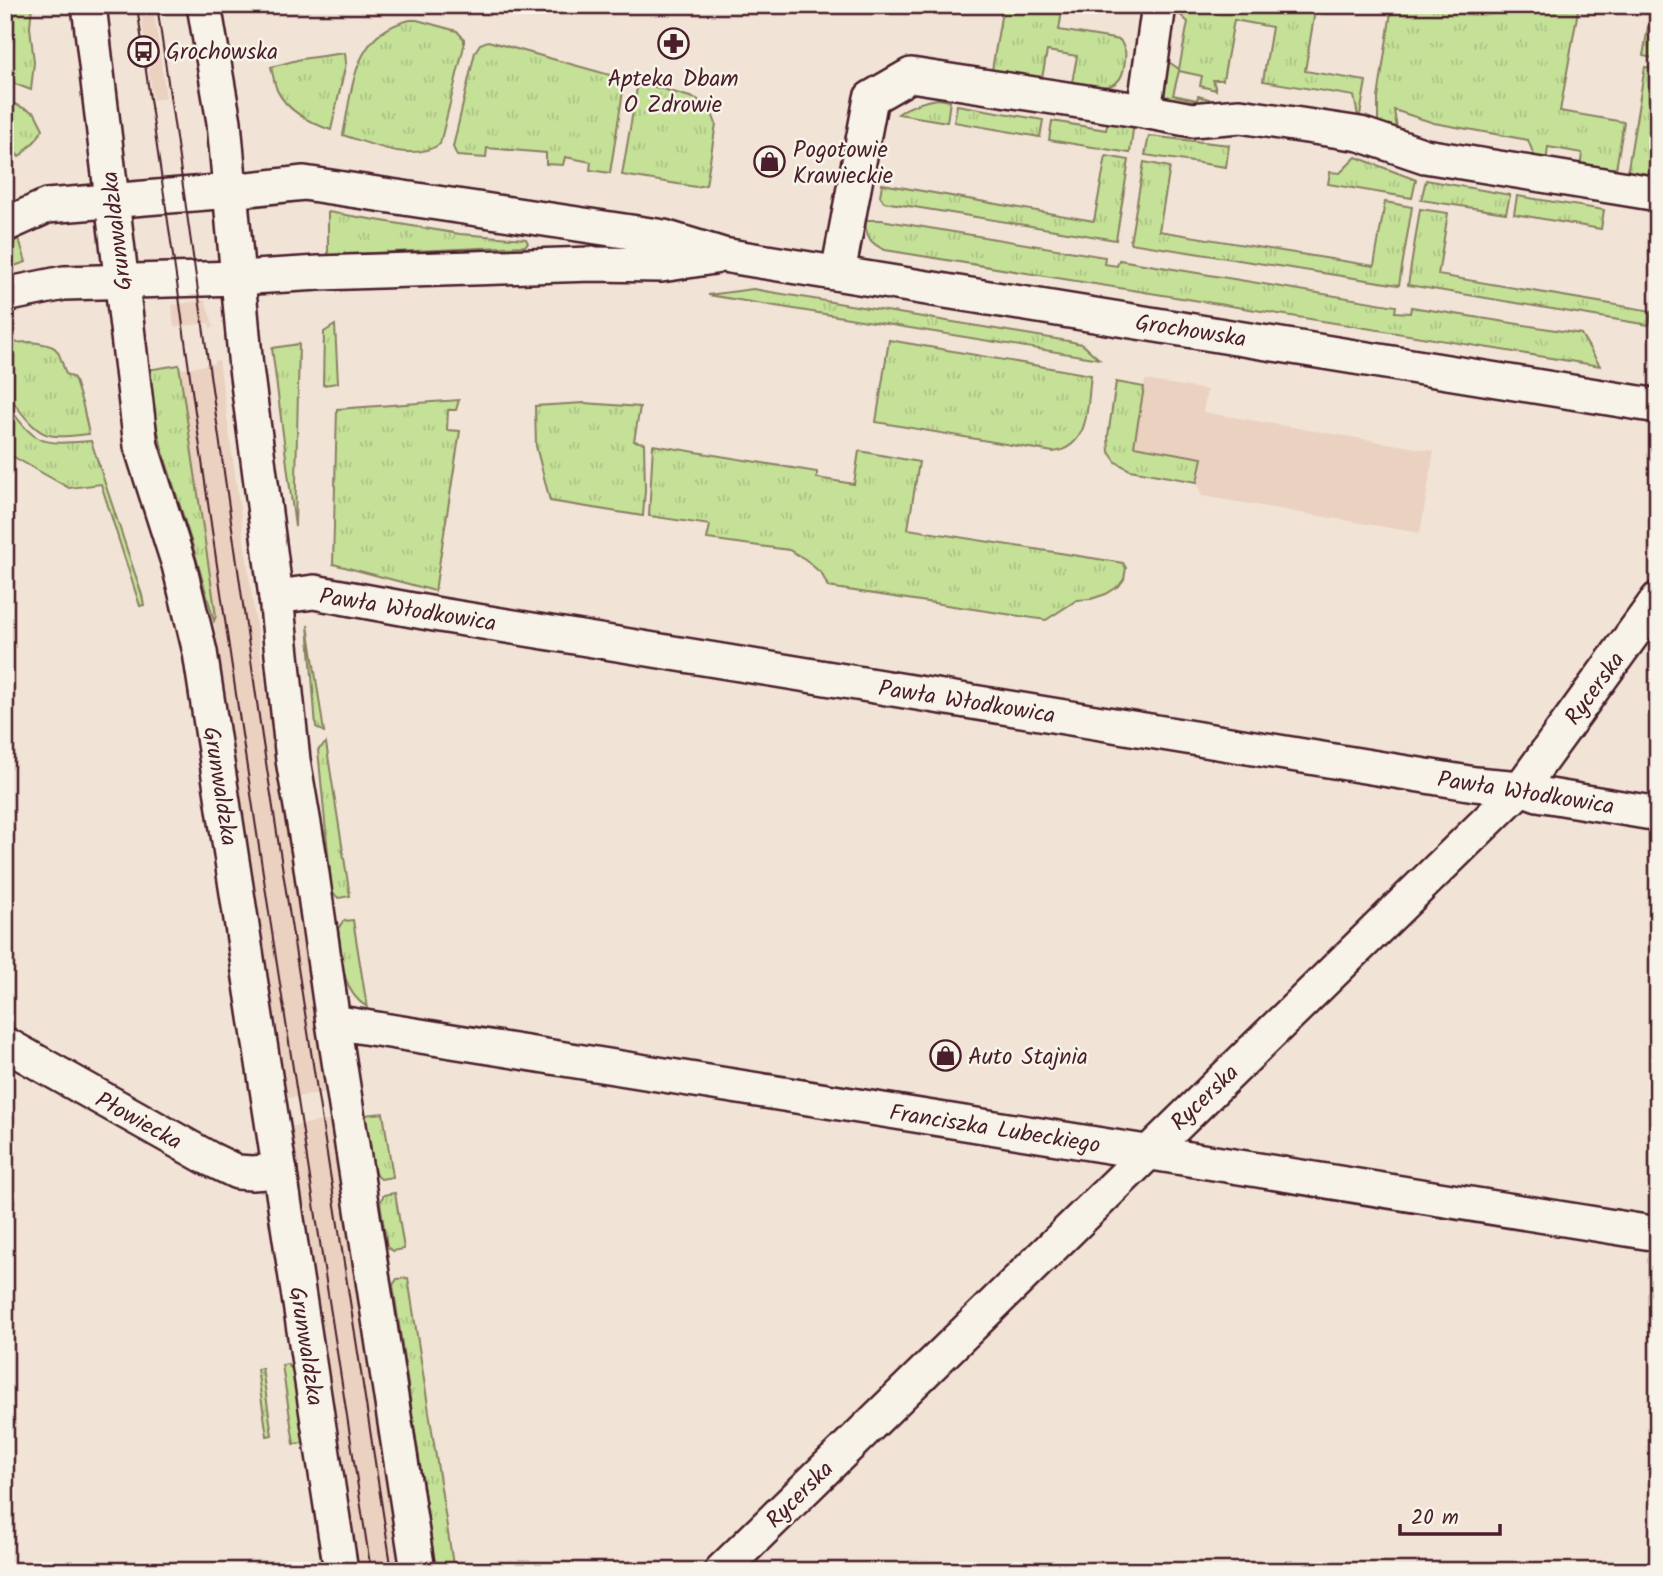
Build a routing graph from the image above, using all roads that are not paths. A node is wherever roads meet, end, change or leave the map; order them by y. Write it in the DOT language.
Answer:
graph roads {
  1 [pos="89,5"];
  2 [pos="204,5"];
  3 [pos="1159,5"];
  4 [pos="1143,111"];
  5 [pos="230,191"];
  6 [pos="1658,194"];
  7 [pos="112,200"];
  8 [pos="5,225"];
  9 [pos="723,255"];
  10 [pos="838,273"];
  11 [pos="238,278"];
  12 [pos="123,281"];
  13 [pos="5,295"];
  14 [pos="1657,404"];
  15 [pos="276,597"];
  16 [pos="1658,599"];
  17 [pos="1521,788"];
  18 [pos="1658,814"];
  19 [pos="332,1022"];
  20 [pos="5,1044"];
  21 [pos="1147,1152"];
  22 [pos="280,1171"];
  23 [pos="1658,1234"];
  24 [pos="341,1571"];
  25 [pos="418,1571"];
  26 [pos="721,1571"];
  1 -- 7 [label="street, Grunwaldzka"];
  2 -- 5 [label="street"];
  3 -- 4 [label="street"];
  4 -- 6 [label="street"];
  4 -- 10 [label="street"];
  5 -- 7 [label="street, Grochowska"];
  5 -- 9 [label="street, Grochowska"];
  5 -- 11 [label="street"];
  7 -- 8 [label="street, Grochowska"];
  7 -- 12 [label="street, Grunwaldzka"];
  9 -- 10 [label="street, Grochowska"];
  9 -- 11 [label="street, Grochowska"];
  10 -- 14 [label="street, Grochowska"];
  11 -- 12 [label="street, Grochowska"];
  11 -- 15 [label="street"];
  12 -- 13 [label="street, Grochowska"];
  12 -- 22 [label="street, Grunwaldzka"];
  15 -- 17 [label="street, Pawła Włodkowica"];
  15 -- 19 [label="street"];
  16 -- 17 [label="street, Rycerska"];
  17 -- 18 [label="street, Pawła Włodkowica"];
  17 -- 21 [label="street, Rycerska"];
  19 -- 21 [label="street, Franciszka Lubeckiego"];
  19 -- 25 [label="street"];
  20 -- 22 [label="street, Płowiecka"];
  21 -- 23 [label="street, Franciszka Lubeckiego"];
  21 -- 26 [label="street, Rycerska"];
  22 -- 24 [label="street, Grunwaldzka"];
}
